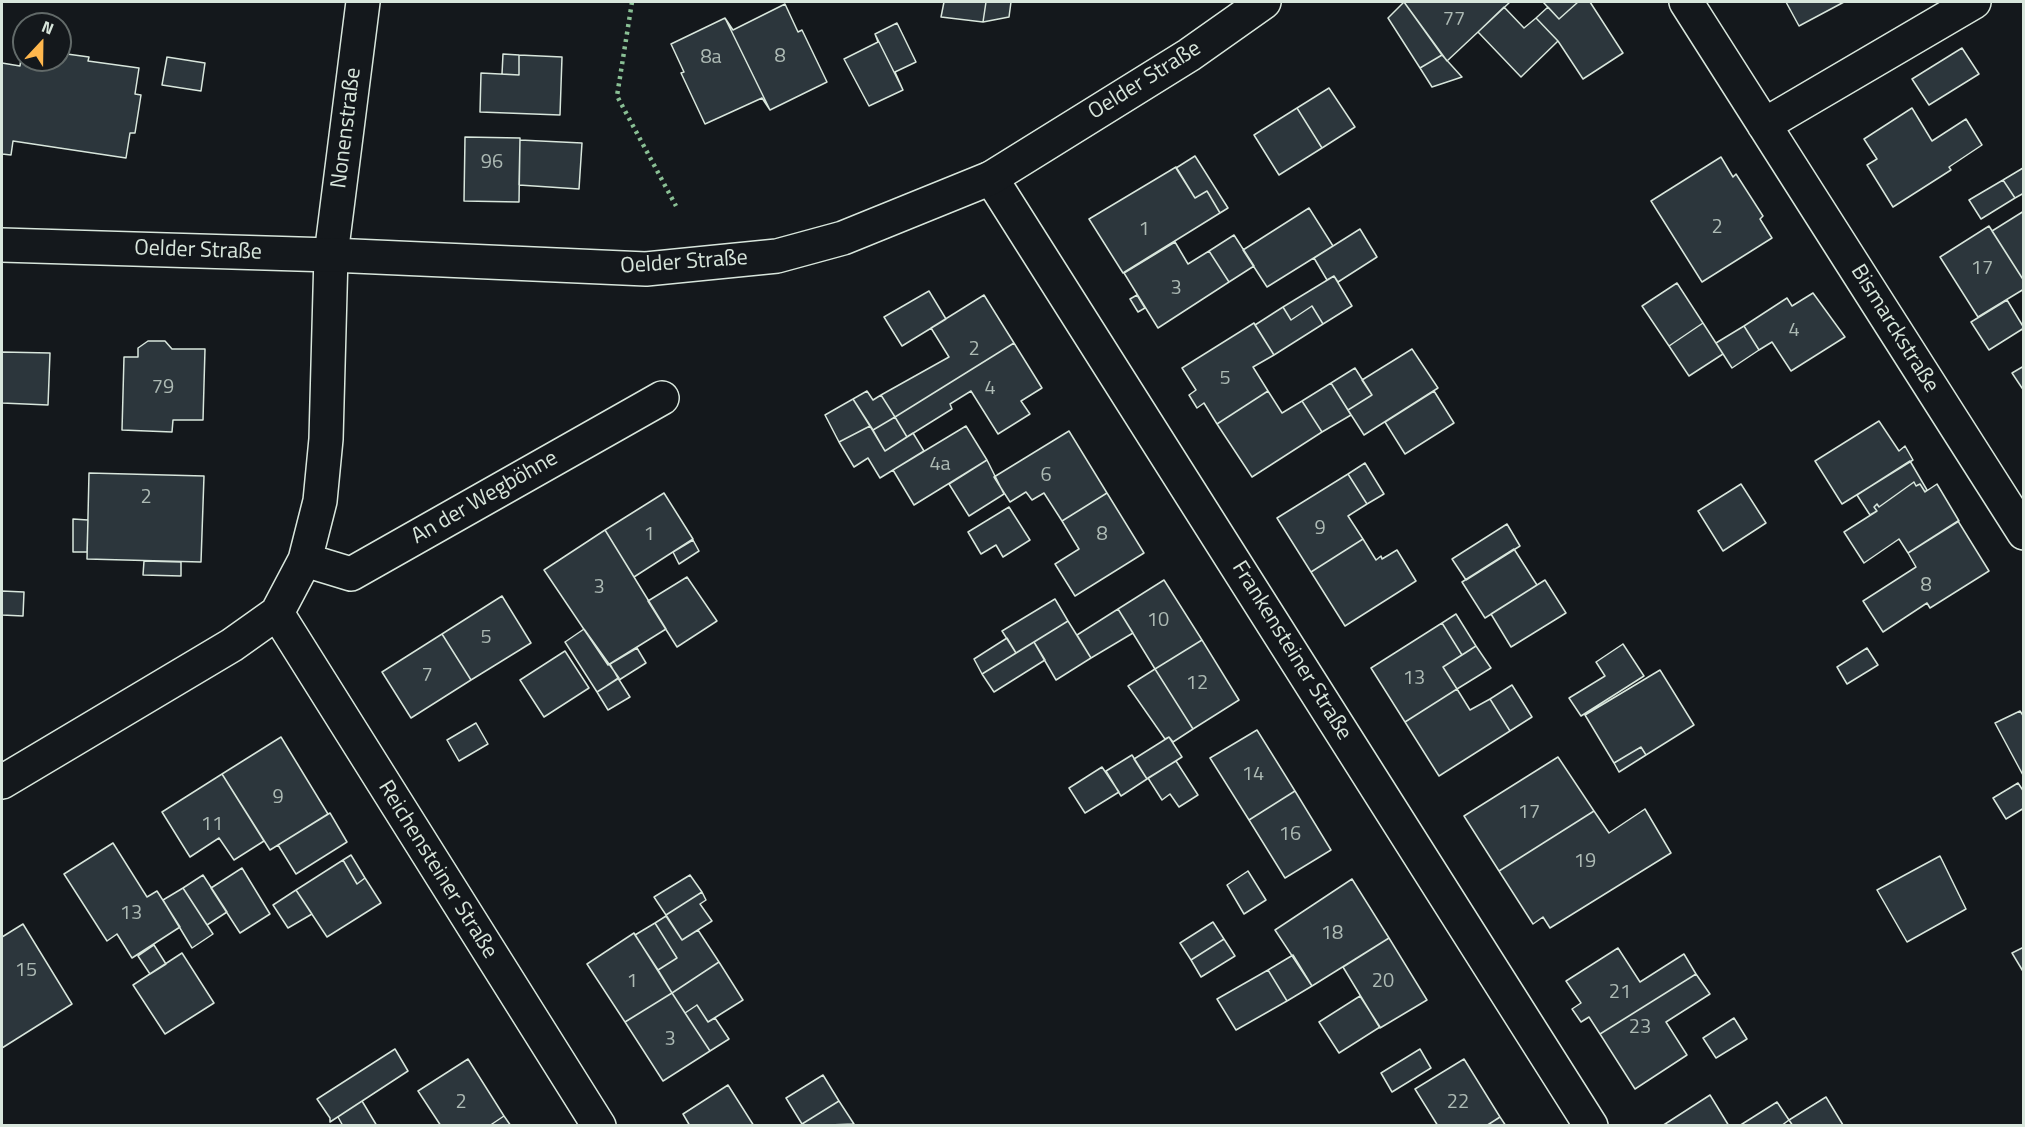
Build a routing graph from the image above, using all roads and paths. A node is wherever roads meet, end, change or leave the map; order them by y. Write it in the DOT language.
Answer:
graph roads {
  1 [pos="363,2"];
  2 [pos="1264,2"];
  3 [pos="1686,2"];
  4 [pos="1974,2"];
  5 [pos="1764,125"];
  6 [pos="992,178"];
  7 [pos="2,245"];
  8 [pos="331,255"];
  9 [pos="662,398"];
  10 [pos="2024,533"];
  11 [pos="305,560"];
  12 [pos="277,614"];
  13 [pos="2,782"];
  14 [pos="598,1125"];
  15 [pos="1591,1125"];
  1 -- 8 [label="street, Nonenstraße"];
  2 -- 6 [label="street, Oelder Straße"];
  3 -- 5 [label="street, Bismarckstraße"];
  4 -- 5 [label="street"];
  5 -- 10 [label="street, Bismarckstraße"];
  6 -- 8 [label="street, Oelder Straße"];
  6 -- 15 [label="street, Frankensteiner Straße"];
  7 -- 8 [label="street, Oelder Straße"];
  8 -- 11 [label="street"];
  9 -- 11 [label="street, An der Wegböhne"];
  11 -- 12 [label="street"];
  12 -- 13 [label="street"];
  12 -- 14 [label="street, Reichensteiner Straße"];
}
